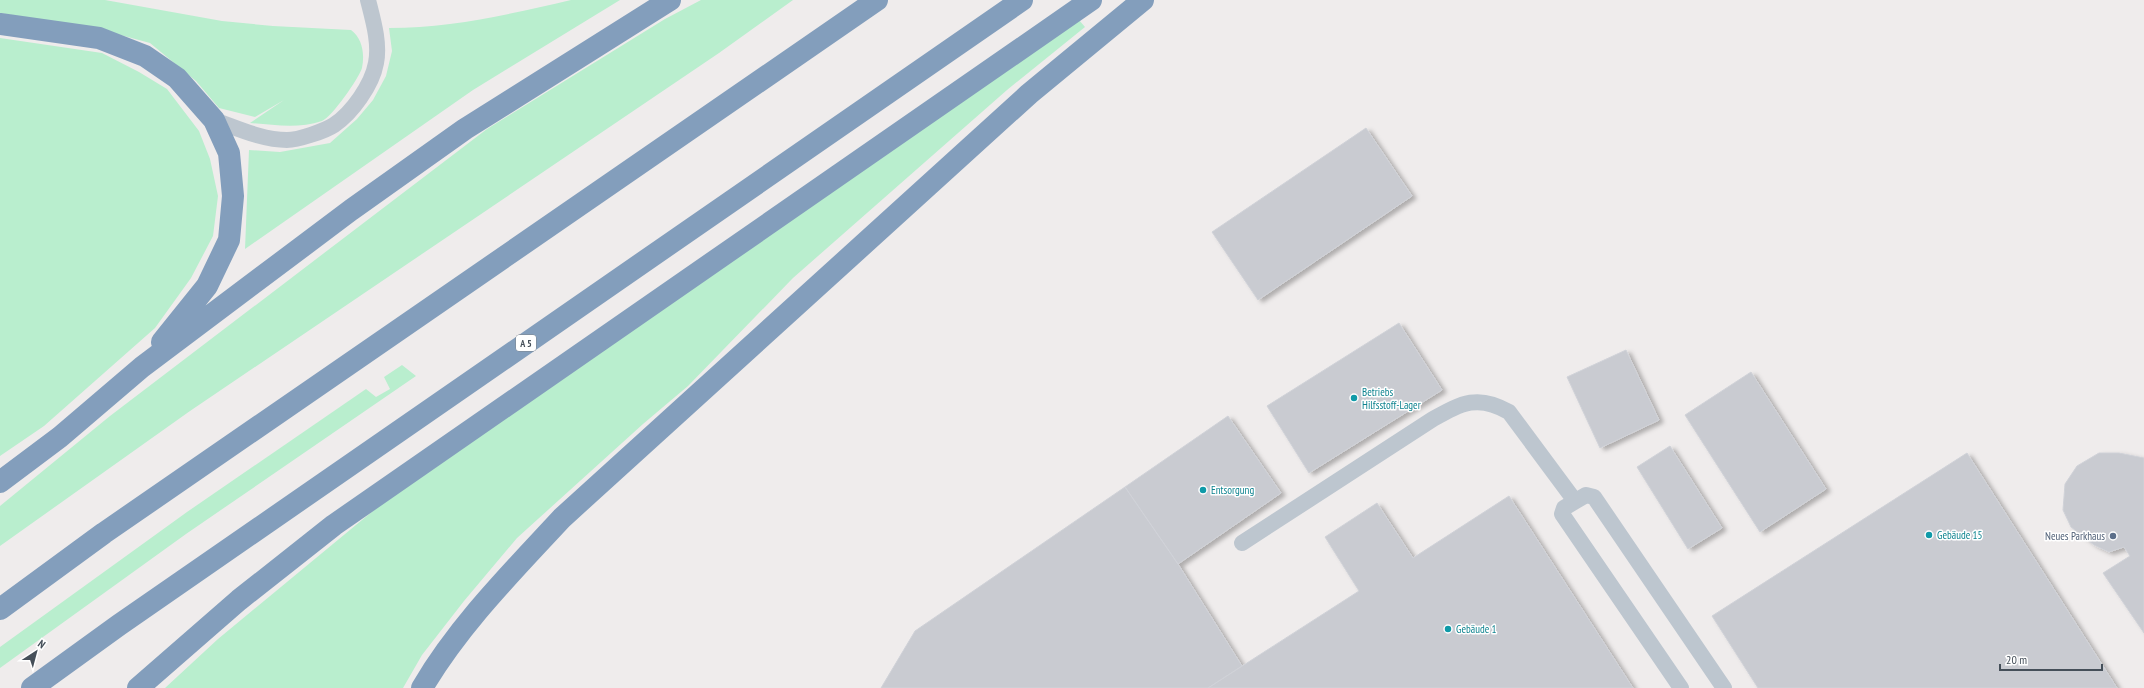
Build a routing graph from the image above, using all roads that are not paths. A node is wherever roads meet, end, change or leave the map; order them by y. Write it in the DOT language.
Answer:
graph roads {
  1 [pos="368,0"];
  2 [pos="670,0"];
  3 [pos="877,0"];
  4 [pos="1022,0"];
  5 [pos="1091,0"];
  6 [pos="1143,0"];
  7 [pos="0,24"];
  8 [pos="214,120"];
  9 [pos="142,367"];
  10 [pos="0,482"];
  11 [pos="1575,501"];
  12 [pos="1242,544"];
  13 [pos="0,609"];
  14 [pos="32,688"];
  15 [pos="138,688"];
  16 [pos="422,688"];
  17 [pos="1681,688"];
  18 [pos="1724,688"];
  1 -- 8 [label="lane"];
  2 -- 9 [label="highway"];
  3 -- 13 [label="highway"];
  4 -- 14 [label="highway, A 5"];
  5 -- 15 [label="highway"];
  6 -- 16 [label="highway"];
  7 -- 8 [label="highway"];
  8 -- 9 [label="highway"];
  9 -- 10 [label="highway"];
  11 -- 12 [label="lane"];
  11 -- 17 [label="lane"];
  11 -- 18 [label="lane"];
}
